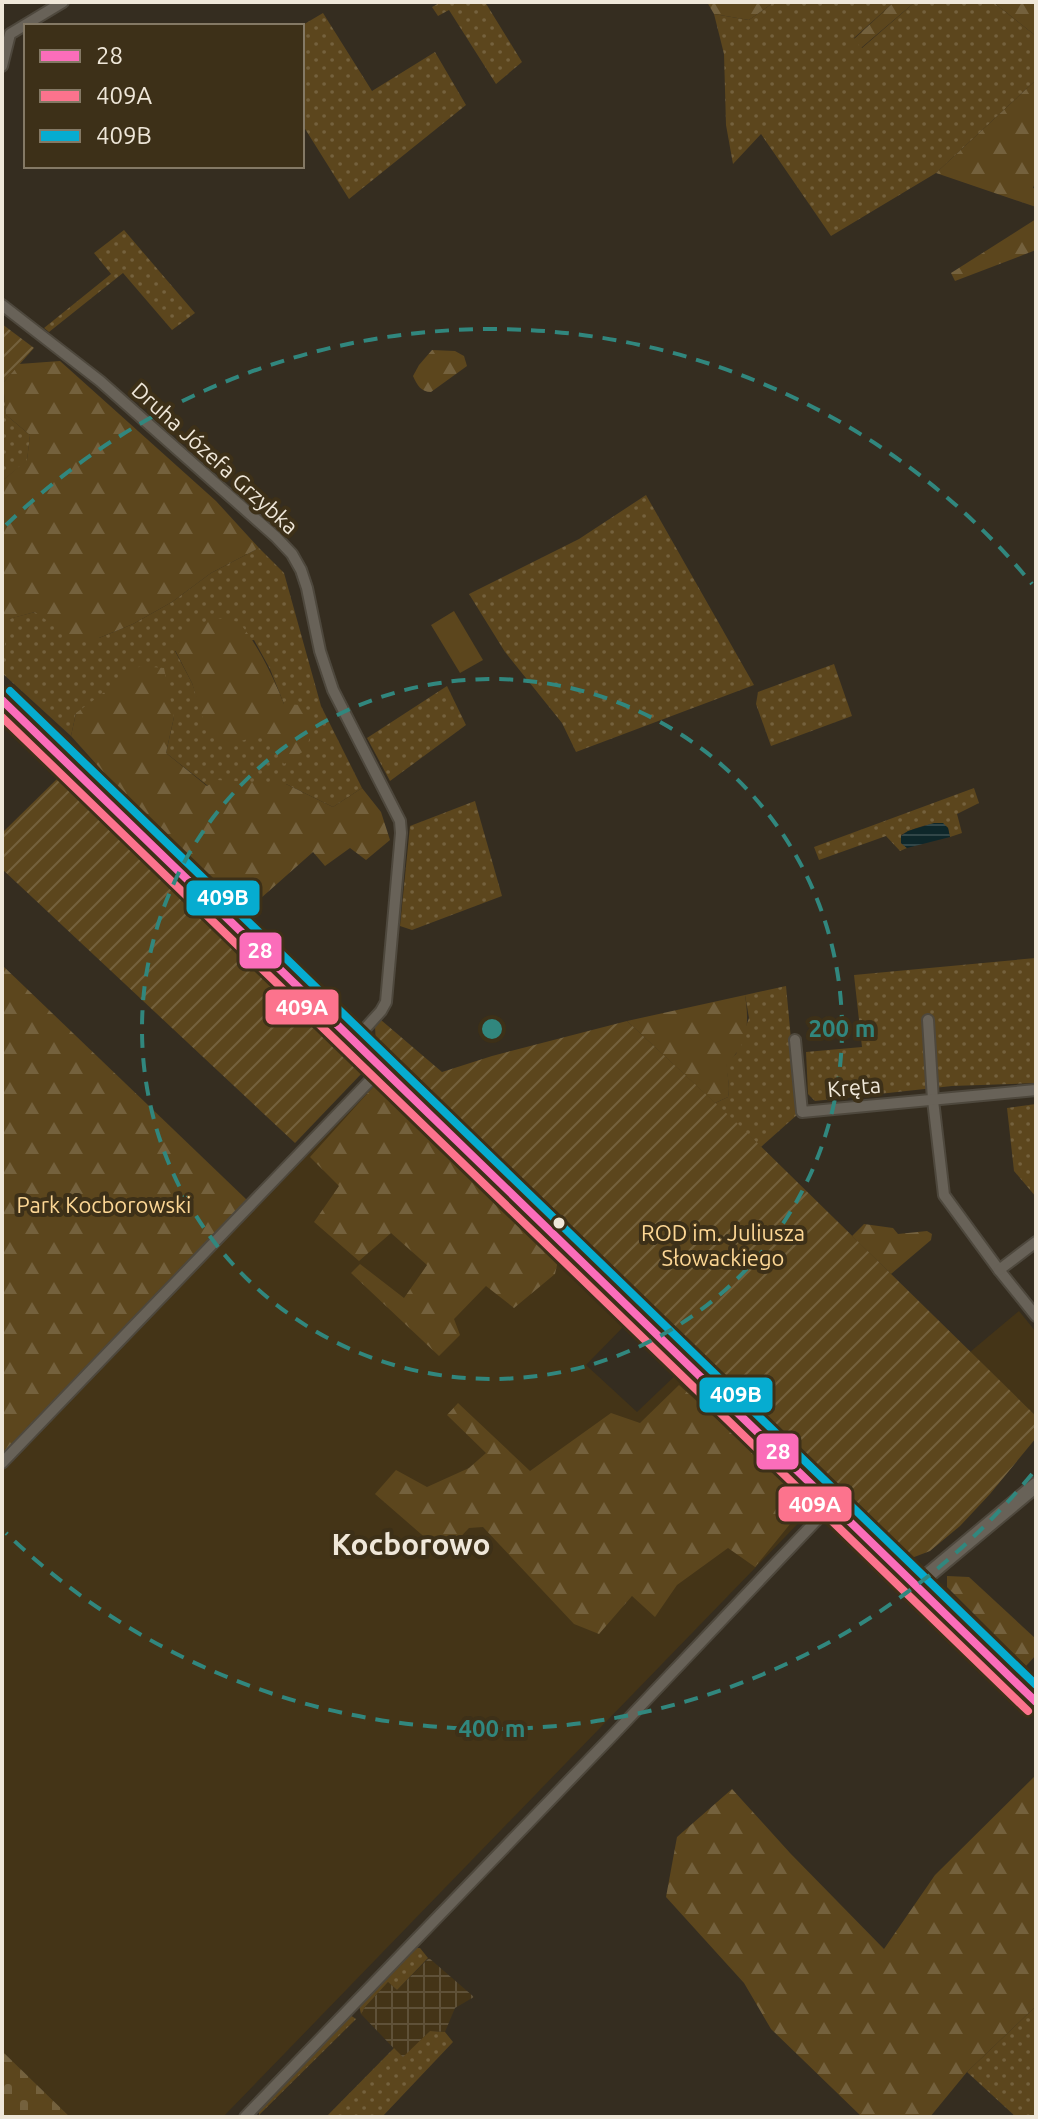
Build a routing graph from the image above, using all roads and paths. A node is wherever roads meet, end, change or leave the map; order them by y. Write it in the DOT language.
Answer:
graph roads {
  1 [pos="63,2"];
  2 [pos="6,34"];
  3 [pos="2,66"];
  4 [pos="2,305"];
  5 [pos="2,700"];
  6 [pos="928,1020"];
  7 [pos="795,1040"];
  8 [pos="353,1042"];
  9 [pos="381,1069"];
  10 [pos="1036,1090"];
  11 [pos="933,1100"];
  12 [pos="1036,1242"];
  13 [pos="999,1270"];
  14 [pos="1036,1316"];
  15 [pos="2,1463"];
  16 [pos="1036,1485"];
  17 [pos="831,1505"];
  18 [pos="915,1586"];
  19 [pos="1036,1702"];
  20 [pos="245,2117"];
  1 -- 2 [label="street"];
  2 -- 3 [label="street"];
  4 -- 8 [label="street, Druha Józefa Grzybka"];
  5 -- 8 [label="main road"];
  6 -- 11 [label="street"];
  7 -- 11 [label="street, Kręta"];
  8 -- 9 [label="main road"];
  9 -- 15 [label="street"];
  9 -- 17 [label="main road"];
  10 -- 11 [label="street, Kręta"];
  11 -- 13 [label="street"];
  12 -- 13 [label="street"];
  13 -- 14 [label="street"];
  16 -- 18 [label="main road"];
  17 -- 18 [label="main road"];
  17 -- 20 [label="street"];
  18 -- 19 [label="main road"];
}
